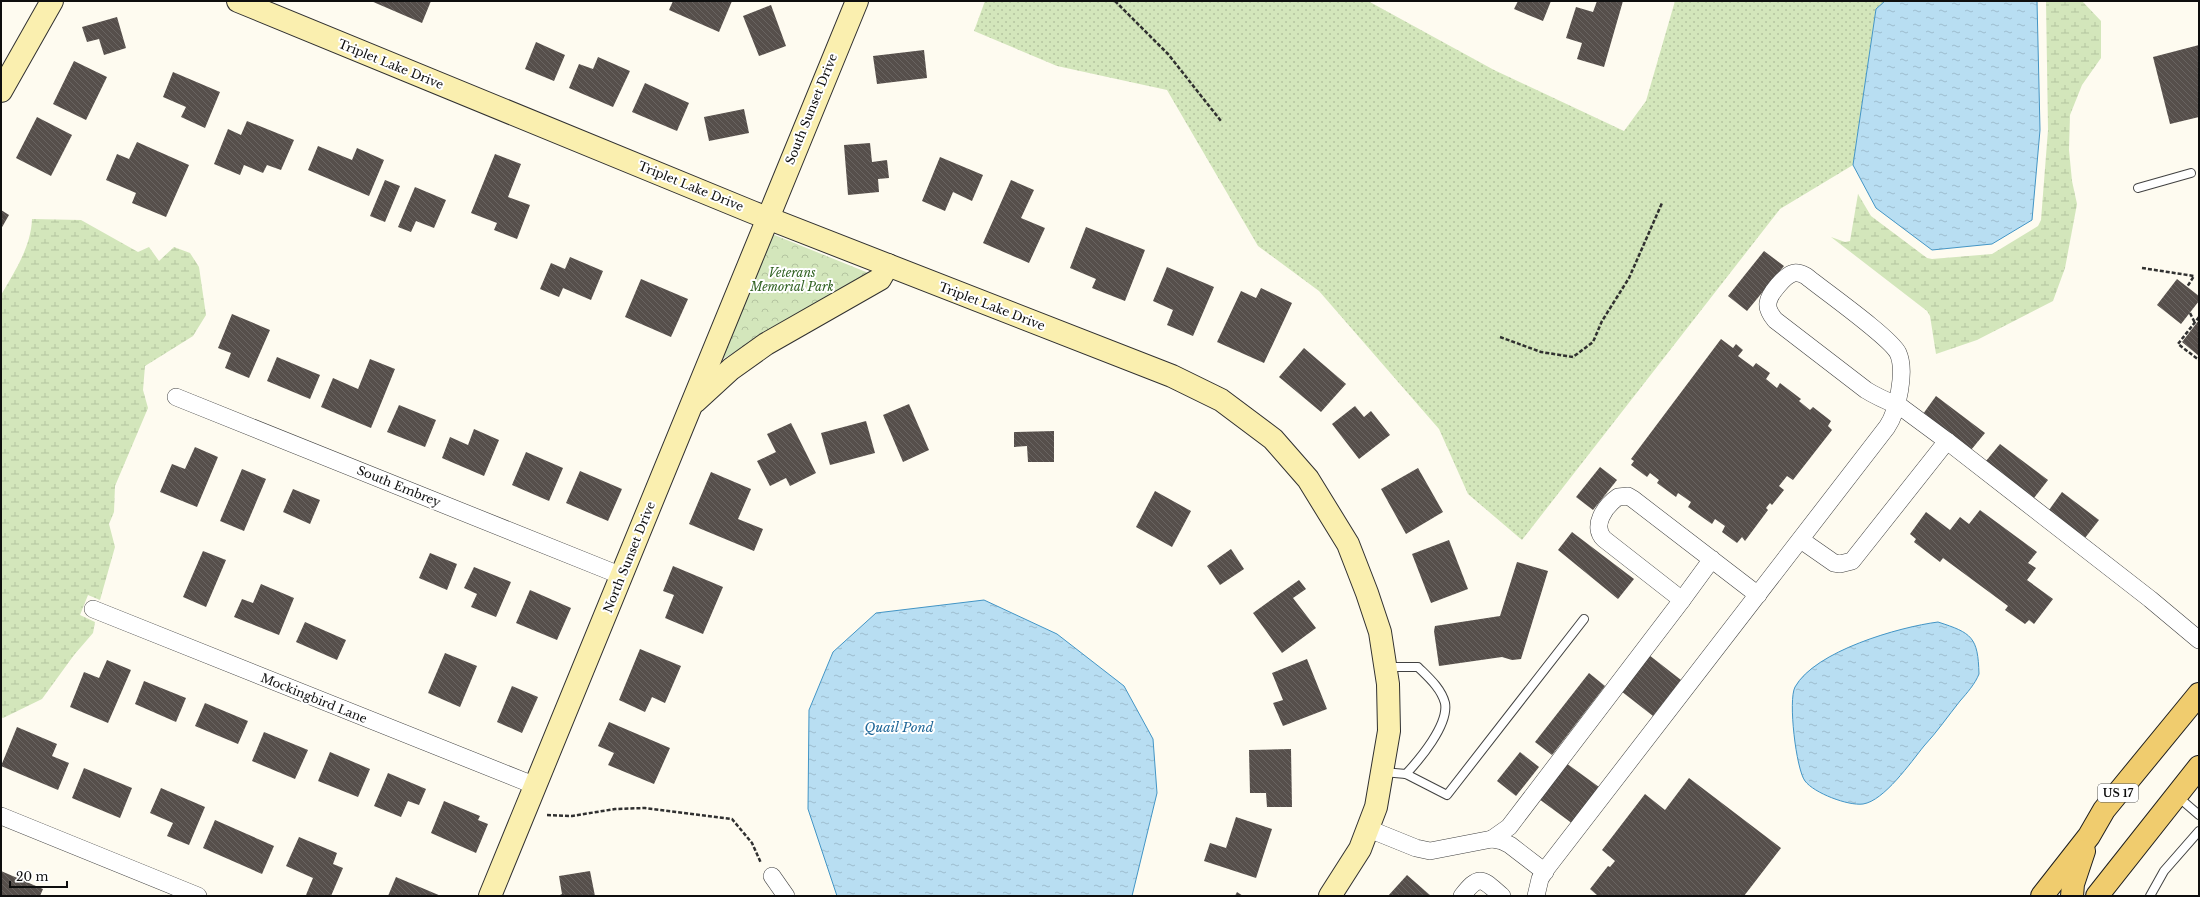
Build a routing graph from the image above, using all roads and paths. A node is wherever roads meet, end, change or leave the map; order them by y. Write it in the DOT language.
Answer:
graph roads {
  1 [pos="52,1"];
  2 [pos="238,1"];
  3 [pos="857,1"];
  4 [pos="1115,1"];
  5 [pos="1,91"];
  6 [pos="1221,121"];
  7 [pos="2191,173"];
  8 [pos="2138,188"];
  9 [pos="1662,203"];
  10 [pos="767,218"];
  11 [pos="888,265"];
  12 [pos="2142,268"];
  13 [pos="2187,287"];
  14 [pos="2190,313"];
  15 [pos="2199,317"];
  16 [pos="2195,323"];
  17 [pos="1500,337"];
  18 [pos="2199,360"];
  19 [pos="176,397"];
  20 [pos="691,405"];
  21 [pos="1897,406"];
  22 [pos="1947,440"];
  23 [pos="1801,540"];
  24 [pos="1712,560"];
  25 [pos="622,576"];
  26 [pos="1758,595"];
  27 [pos="1682,600"];
  28 [pos="93,609"];
  29 [pos="1584,619"];
  30 [pos="2199,640"];
  31 [pos="1386,667"];
  32 [pos="2199,694"];
  33 [pos="2198,766"];
  34 [pos="1382,772"];
  35 [pos="1406,774"];
  36 [pos="536,786"];
  37 [pos="2175,795"];
  38 [pos="2199,814"];
  39 [pos="547,815"];
  40 [pos="1,816"];
  41 [pos="1369,829"];
  42 [pos="2199,831"];
  43 [pos="2089,836"];
  44 [pos="1492,839"];
  45 [pos="1545,872"];
  46 [pos="768,873"];
  47 [pos="198,896"];
  48 [pos="490,896"];
  49 [pos="786,896"];
  50 [pos="1330,896"];
  51 [pos="1462,896"];
  52 [pos="1502,896"];
  53 [pos="1536,896"];
  54 [pos="2042,896"];
  55 [pos="2072,896"];
  56 [pos="2097,896"];
  57 [pos="2150,896"];
  1 -- 5 [label="street"];
  2 -- 10 [label="street, Triplet Lake Drive"];
  3 -- 10 [label="street, South Sunset Drive"];
  4 -- 6 [label="path"];
  7 -- 8 [label="lane"];
  9 -- 17 [label="path"];
  10 -- 11 [label="street, Triplet Lake Drive"];
  10 -- 20 [label="street, North Sunset Drive"];
  11 -- 20 [label="street"];
  11 -- 31 [label="street, Triplet Lake Drive"];
  12 -- 13 [label="path"];
  14 -- 16 [label="path"];
  15 -- 16 [label="path"];
  16 -- 18 [label="path"];
  19 -- 25 [label="street, South Embrey"];
  20 -- 25 [label="street, North Sunset Drive"];
  21 -- 21 [label="street"];
  21 -- 22 [label="street"];
  21 -- 23 [label="street"];
  22 -- 23 [label="street"];
  22 -- 30 [label="street"];
  23 -- 26 [label="street"];
  24 -- 26 [label="street"];
  24 -- 27 [label="street"];
  24 -- 27 [label="street"];
  25 -- 36 [label="street, North Sunset Drive"];
  26 -- 45 [label="street"];
  27 -- 44 [label="street"];
  28 -- 36 [label="street, Mockingbird Lane"];
  29 -- 35 [label="lane"];
  31 -- 34 [label="street, Triplet Lake Drive"];
  31 -- 35 [label="lane"];
  32 -- 43 [label="main road, US 17"];
  33 -- 37 [label="main road"];
  34 -- 35 [label="lane"];
  34 -- 41 [label="street, Triplet Lake Drive"];
  36 -- 48 [label="street, North Sunset Drive"];
  37 -- 38 [label="lane"];
  37 -- 56 [label="main road"];
  39 -- 46 [label="path"];
  40 -- 47 [label="street"];
  41 -- 44 [label="street"];
  41 -- 50 [label="street, Triplet Lake Drive"];
  42 -- 57 [label="lane"];
  43 -- 54 [label="main road, US 17"];
  43 -- 55 [label="main road"];
  44 -- 45 [label="street"];
  45 -- 53 [label="street"];
  46 -- 49 [label="street"];
  51 -- 52 [label="street"];
}
